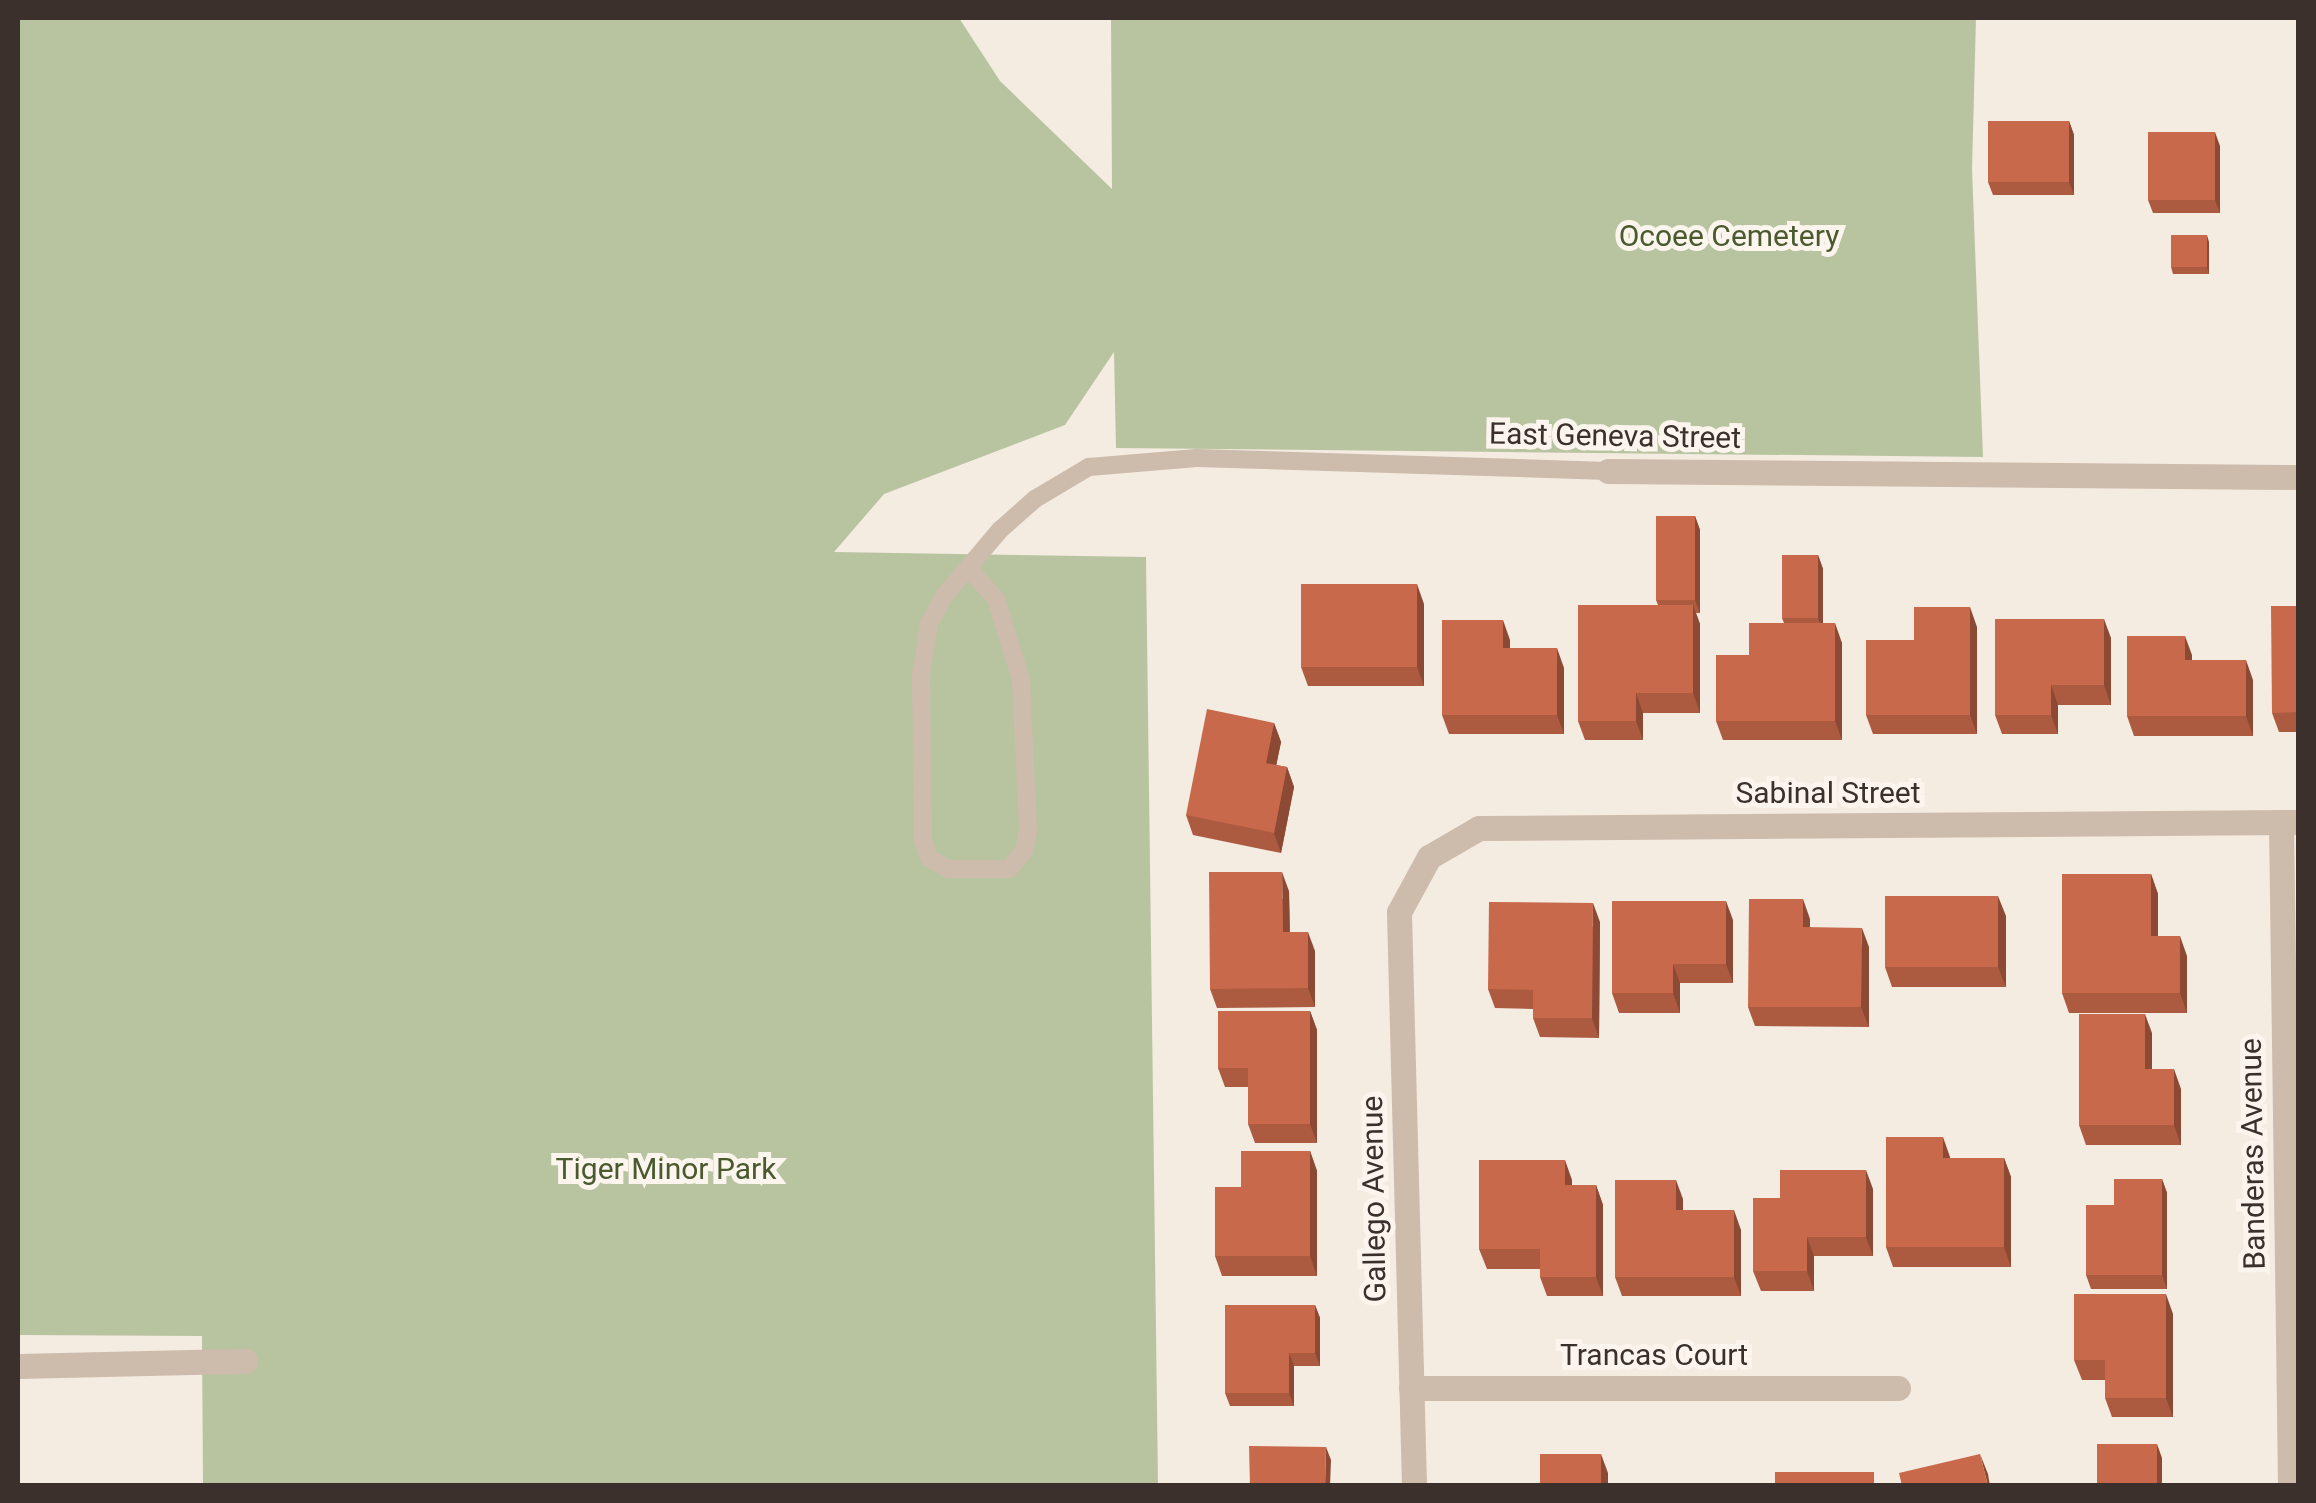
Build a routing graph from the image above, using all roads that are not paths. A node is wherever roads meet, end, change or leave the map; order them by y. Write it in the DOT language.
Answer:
graph roads {
  1 [pos="1608,470"];
  2 [pos="2298,477"];
  3 [pos="969,568"];
  4 [pos="2290,822"];
  5 [pos="1399,912"];
  6 [pos="245,1361"];
  7 [pos="18,1366"];
  8 [pos="1411,1388"];
  9 [pos="1898,1388"];
  10 [pos="1414,1486"];
  11 [pos="2290,1486"];
  1 -- 2 [label="street, East Geneva Street"];
  1 -- 3 [label="lane, East Geneva Street"];
  3 -- 3 [label="lane, East Geneva Street"];
  4 -- 5 [label="street, Sabinal Street"];
  4 -- 11 [label="street, Banderas Avenue"];
  5 -- 8 [label="street, Gallego Avenue"];
  6 -- 7 [label="street"];
  8 -- 9 [label="street, Trancas Court"];
  8 -- 10 [label="street, Gallego Avenue"];
}
